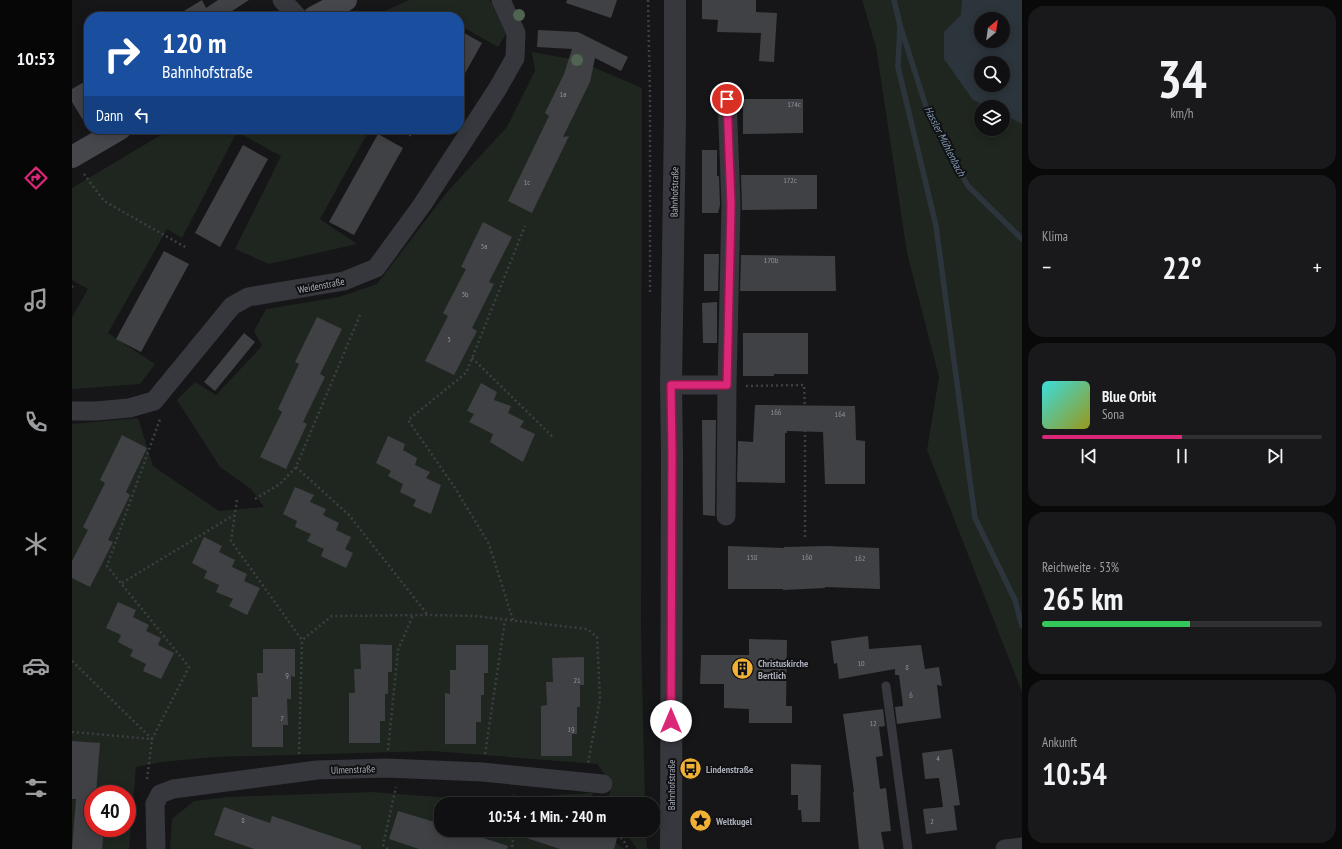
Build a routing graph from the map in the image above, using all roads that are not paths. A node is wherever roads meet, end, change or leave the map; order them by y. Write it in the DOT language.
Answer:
graph roads {
  1 [pos="282,0"];
  2 [pos="346,0"];
  3 [pos="501,0"];
  4 [pos="674,0"];
  5 [pos="293,12"];
  6 [pos="323,12"];
  7 [pos="727,99"];
  8 [pos="111,134"];
  9 [pos="73,156"];
  10 [pos="671,385"];
  11 [pos="727,385"];
  12 [pos="72,411"];
  13 [pos="726,516"];
  14 [pos="886,686"];
  15 [pos="603,784"];
  16 [pos="1022,846"];
  17 [pos="156,849"];
  18 [pos="671,849"];
  19 [pos="908,849"];
  20 [pos="1005,849"];
  1 -- 5 [label="street"];
  2 -- 6 [label="main road"];
  3 -- 12 [label="street, Weidenstraße"];
  4 -- 10 [label="street, Bahnhofstraße"];
  7 -- 11 [label="street"];
  8 -- 9 [label="main road"];
  10 -- 11 [label="street"];
  10 -- 18 [label="street, Bahnhofstraße"];
  11 -- 13 [label="street"];
  14 -- 19 [label="lane"];
  15 -- 17 [label="street, Ulmenstraße"];
  16 -- 20 [label="street"];
}
